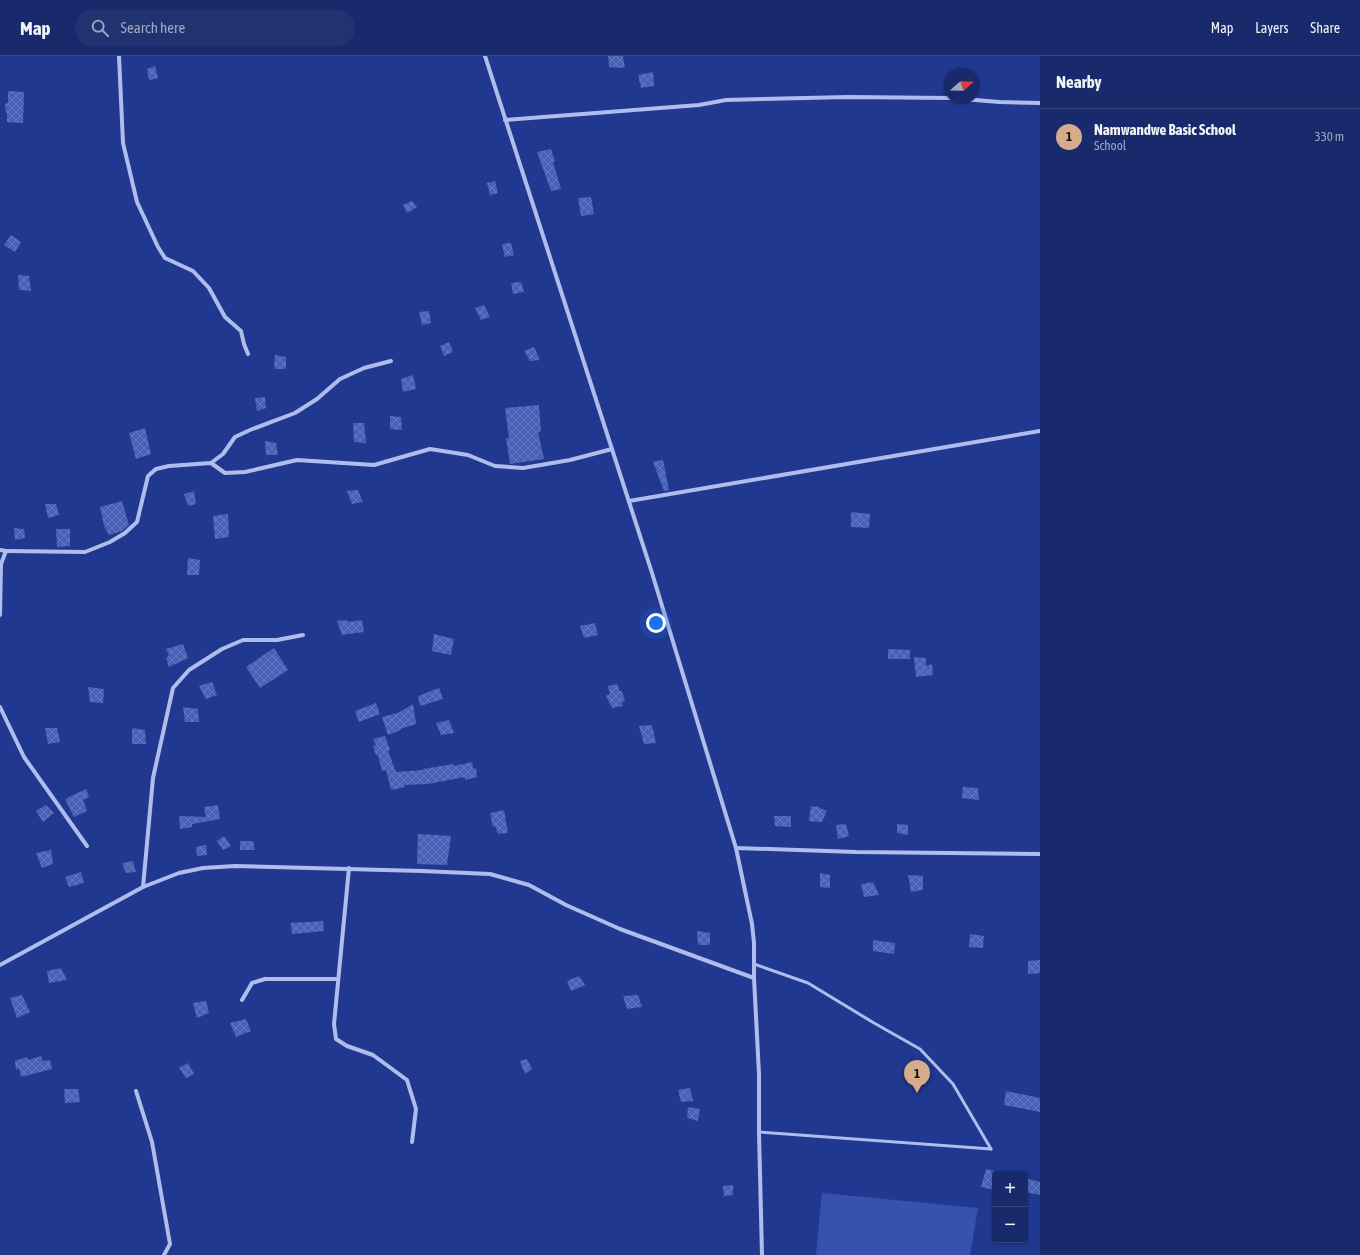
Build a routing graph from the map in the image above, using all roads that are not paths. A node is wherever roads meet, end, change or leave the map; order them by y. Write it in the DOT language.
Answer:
graph roads {
  1 [pos="119,56"];
  2 [pos="485,56"];
  3 [pos="944,98"];
  4 [pos="980,100"];
  5 [pos="1040,103"];
  6 [pos="505,120"];
  7 [pos="248,354"];
  8 [pos="391,361"];
  9 [pos="1040,431"];
  10 [pos="612,449"];
  11 [pos="211,463"];
  12 [pos="629,501"];
  13 [pos="0,550"];
  14 [pos="6,551"];
  15 [pos="0,615"];
  16 [pos="302,635"];
  17 [pos="0,707"];
  18 [pos="87,846"];
  19 [pos="736,848"];
  20 [pos="1040,854"];
  21 [pos="349,868"];
  22 [pos="144,886"];
  23 [pos="754,964"];
  24 [pos="0,965"];
  25 [pos="754,978"];
  26 [pos="338,979"];
  27 [pos="242,1000"];
  28 [pos="136,1091"];
  29 [pos="759,1132"];
  30 [pos="412,1142"];
  31 [pos="164,1255"];
  32 [pos="762,1255"];
  1 -- 7 [label="street"];
  2 -- 6 [label="street"];
  3 -- 6 [label="street"];
  4 -- 5 [label="street"];
  6 -- 10 [label="street"];
  8 -- 11 [label="street"];
  9 -- 12 [label="street"];
  10 -- 11 [label="street"];
  10 -- 12 [label="street"];
  11 -- 14 [label="street"];
  12 -- 19 [label="street"];
  13 -- 14 [label="street"];
  14 -- 15 [label="street"];
  16 -- 22 [label="street"];
  17 -- 18 [label="street"];
  19 -- 20 [label="street"];
  19 -- 23 [label="street"];
  21 -- 22 [label="street"];
  21 -- 25 [label="street"];
  21 -- 26 [label="street"];
  22 -- 24 [label="street"];
  23 -- 25 [label="street"];
  23 -- 29 [label="lane"];
  25 -- 29 [label="street"];
  26 -- 27 [label="street"];
  26 -- 30 [label="street"];
  28 -- 31 [label="street"];
  29 -- 32 [label="street"];
}
